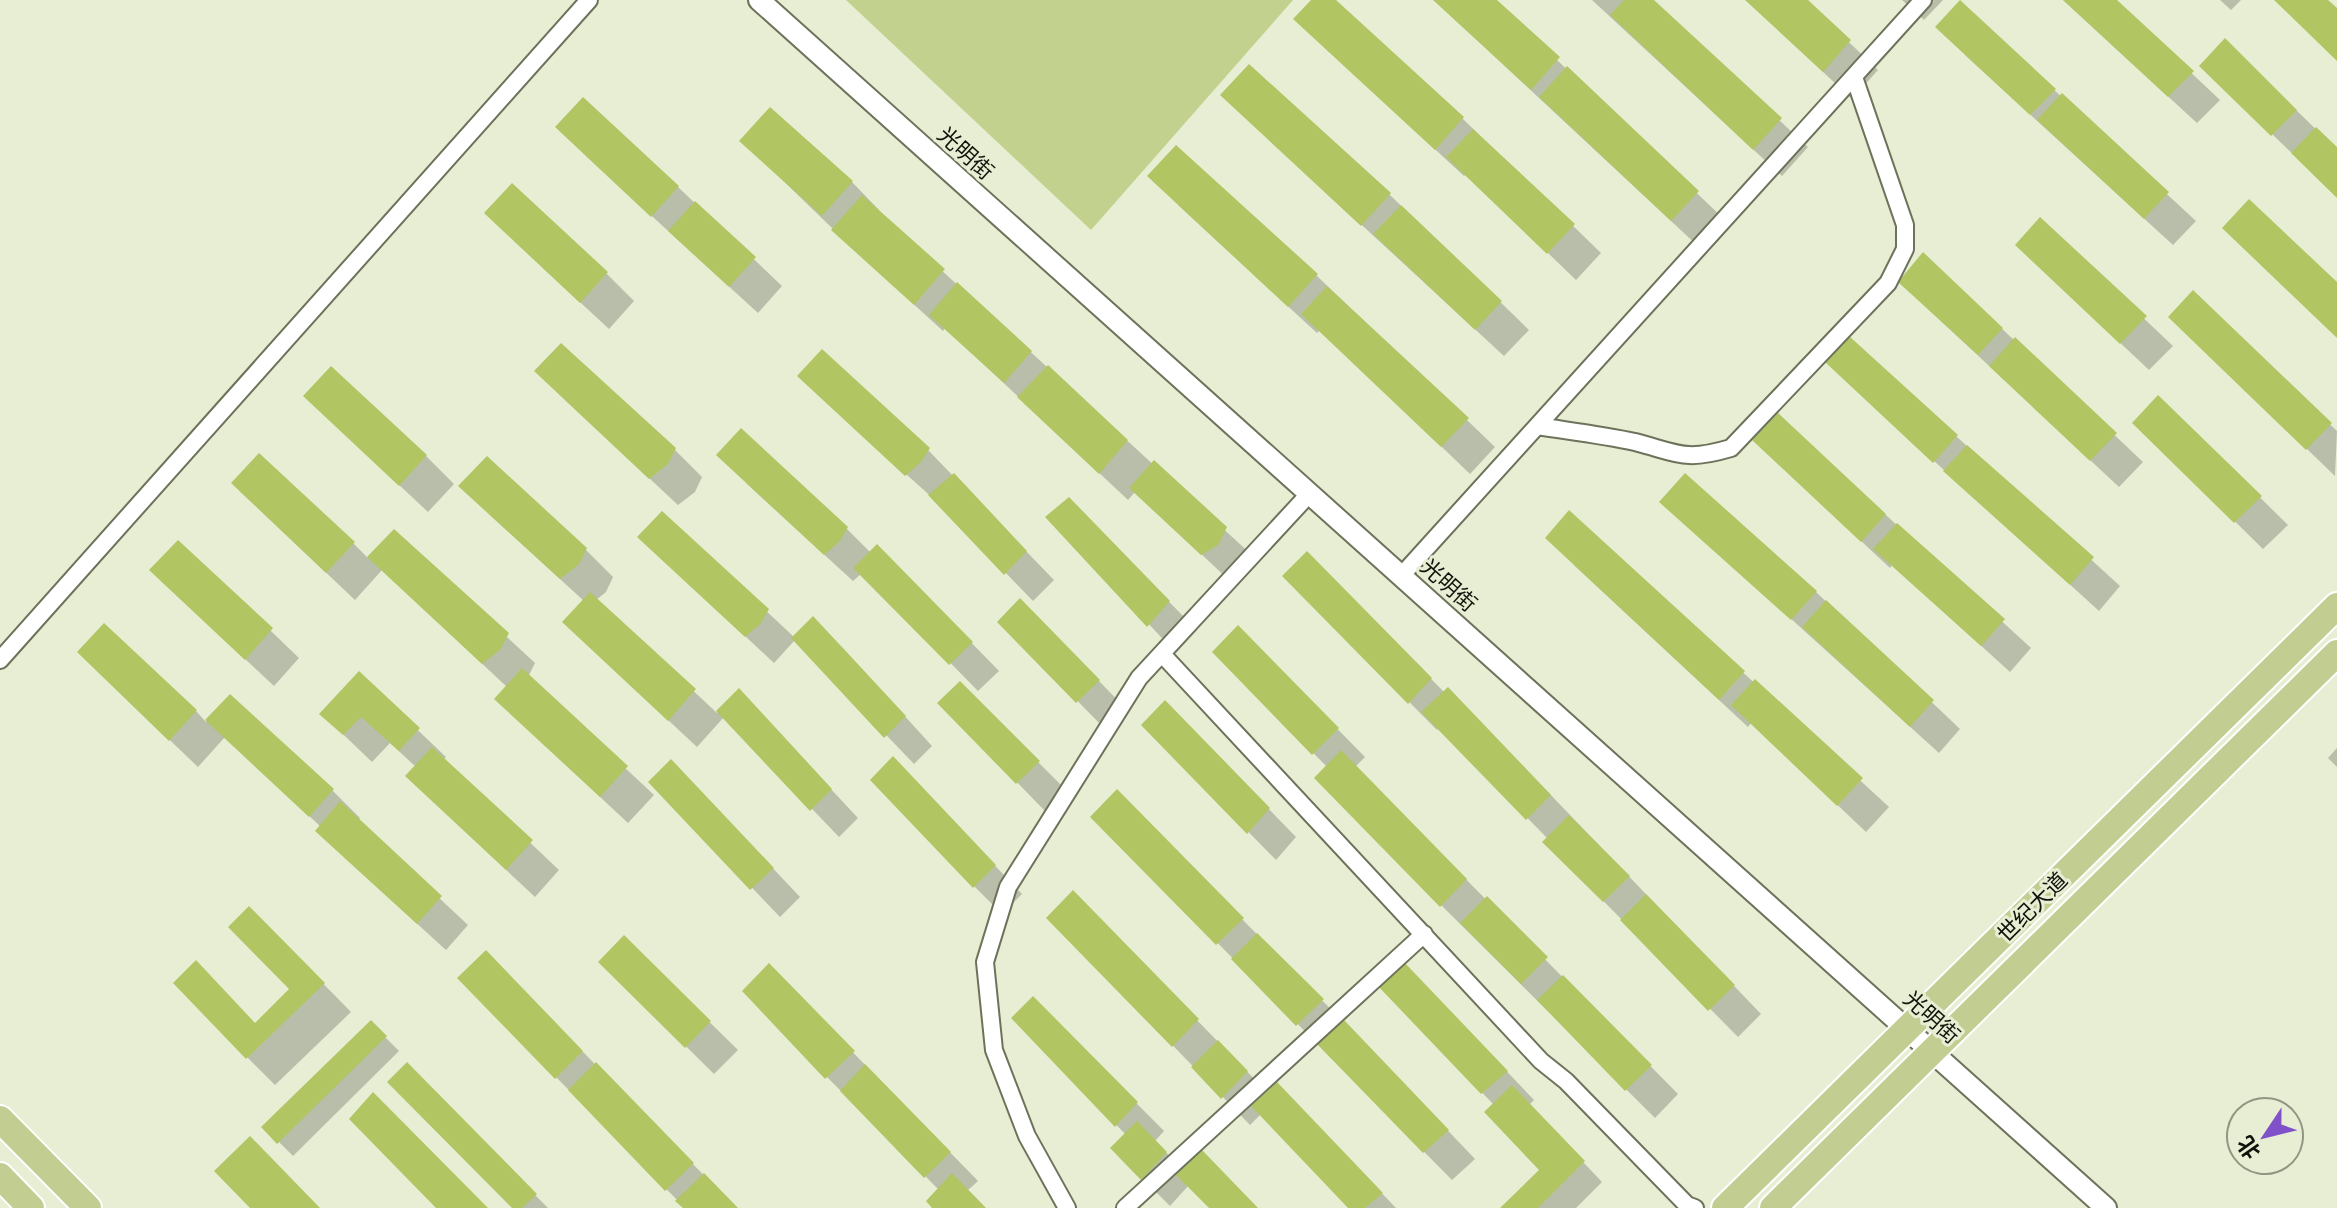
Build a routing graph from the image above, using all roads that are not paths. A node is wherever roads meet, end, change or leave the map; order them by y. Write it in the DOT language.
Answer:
graph roads {
  1 [pos="589,0"];
  2 [pos="759,0"];
  3 [pos="1923,0"];
  4 [pos="1854,77"];
  5 [pos="1537,426"];
  6 [pos="1310,493"];
  7 [pos="1402,575"];
  8 [pos="2337,606"];
  9 [pos="2337,653"];
  10 [pos="1162,654"];
  11 [pos="0,660"];
  12 [pos="1424,934"];
  13 [pos="1909,1028"];
  14 [pos="1933,1051"];
  15 [pos="0,1119"];
  16 [pos="0,1176"];
  17 [pos="31,1208"];
  18 [pos="88,1208"];
  19 [pos="1067,1208"];
  20 [pos="1125,1208"];
  21 [pos="1695,1208"];
  22 [pos="1725,1208"];
  23 [pos="1773,1208"];
  24 [pos="2106,1208"];
  1 -- 11 [label="street"];
  2 -- 6 [label="street, 光明街"];
  3 -- 4 [label="street"];
  4 -- 5 [label="street"];
  4 -- 5 [label="street"];
  5 -- 7 [label="street"];
  6 -- 7 [label="street, 光明街"];
  6 -- 10 [label="street"];
  7 -- 13 [label="street, 光明街"];
  8 -- 13 [label="main road, 世纪大道"];
  9 -- 14 [label="main road, 世纪大道"];
  10 -- 12 [label="street"];
  10 -- 19 [label="street"];
  12 -- 20 [label="street"];
  12 -- 21 [label="street"];
  13 -- 14 [label="street, 光明街"];
  13 -- 22 [label="main road, 世纪大道"];
  14 -- 23 [label="main road, 世纪大道"];
  14 -- 24 [label="street, 光明街"];
  15 -- 18 [label="main road"];
  16 -- 17 [label="main road"];
}
